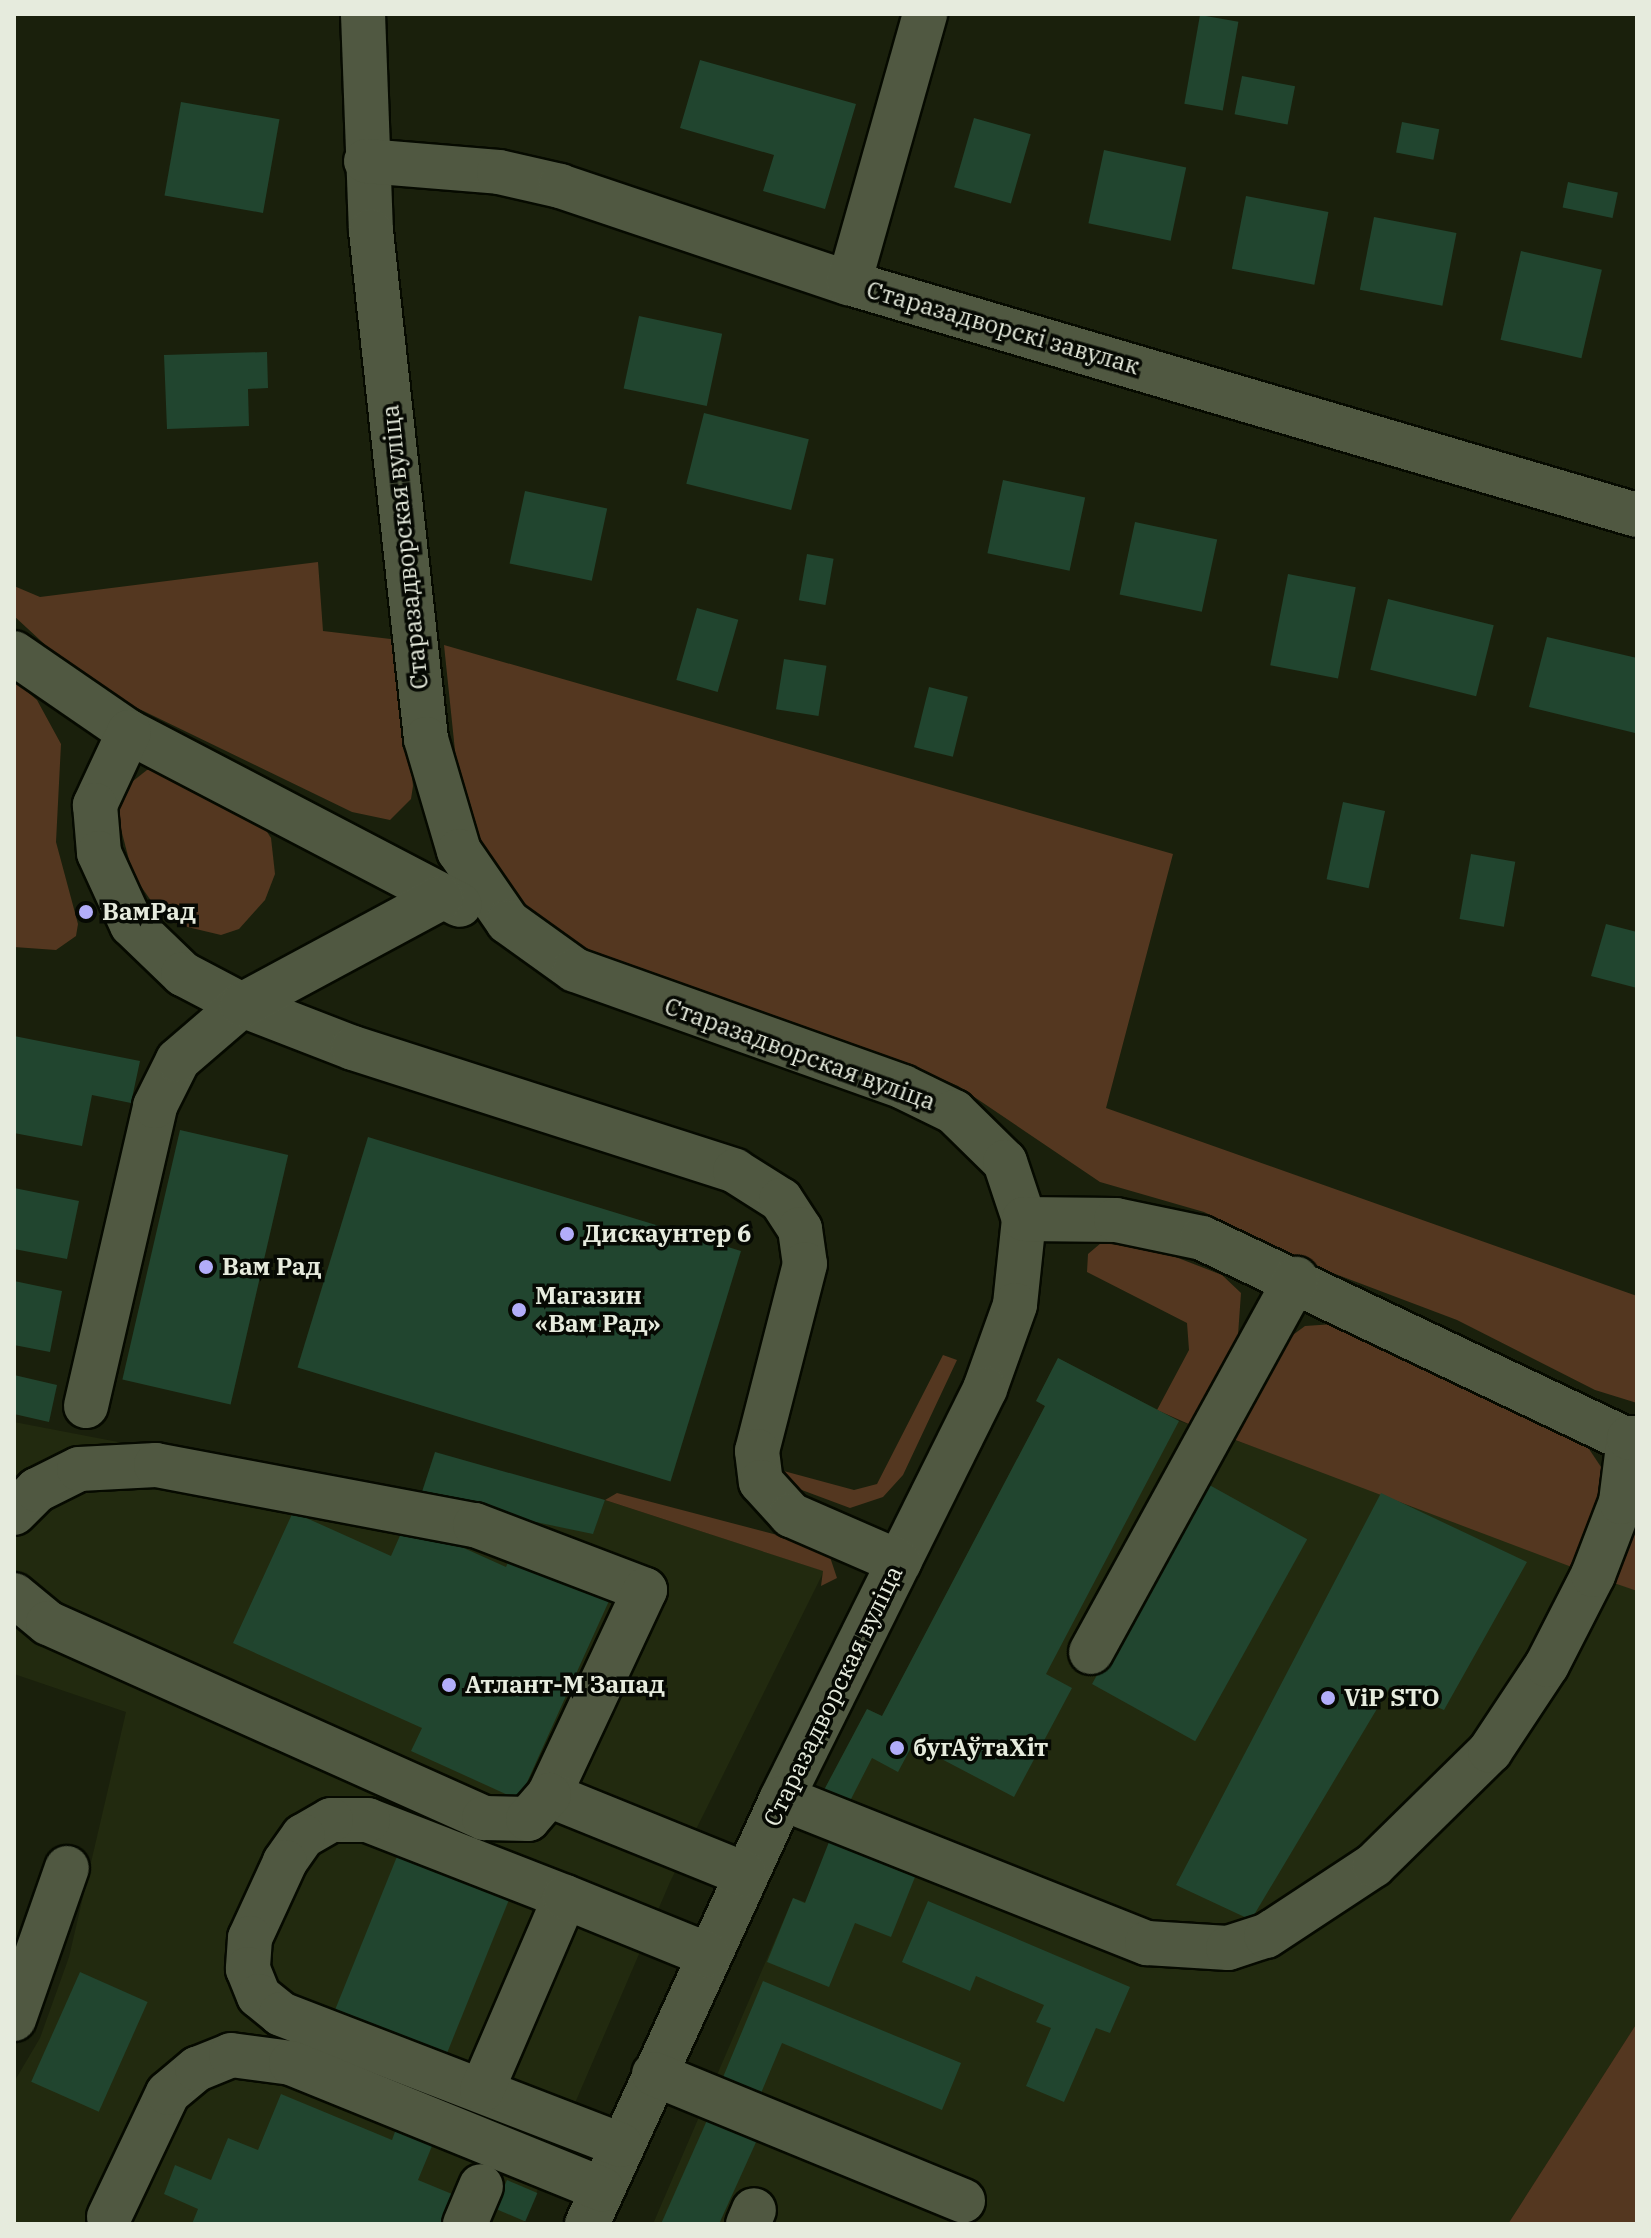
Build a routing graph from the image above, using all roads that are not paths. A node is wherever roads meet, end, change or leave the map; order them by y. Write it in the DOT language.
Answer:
graph roads {
  1 [pos="363,14"];
  2 [pos="925,14"];
  3 [pos="366,161"];
  4 [pos="849,283"];
  5 [pos="1637,515"];
  6 [pos="14,653"];
  7 [pos="129,732"];
  8 [pos="441,898"];
  9 [pos="508,922"];
  10 [pos="242,1005"];
  11 [pos="1024,1219"];
  12 [pos="1296,1279"];
  13 [pos="86,1406"];
  14 [pos="1634,1441"];
  15 [pos="14,1513"];
  16 [pos="899,1562"];
  17 [pos="14,1595"];
  18 [pos="1091,1652"];
  19 [pos="549,1795"];
  20 [pos="782,1798"];
  21 [pos="67,1868"];
  22 [pos="745,1874"];
  23 [pos="565,1897"];
  24 [pos="708,1955"];
  25 [pos="14,2019"];
  26 [pos="654,2074"];
  27 [pos="482,2090"];
  28 [pos="621,2145"];
  29 [pos="963,2201"];
  30 [pos="595,2214"];
  31 [pos="109,2217"];
  1 -- 3 [label="street, Старазадворская вуліца"];
  2 -- 4 [label="street"];
  3 -- 4 [label="street, Старазадворскі завулак"];
  3 -- 9 [label="street, Старазадворская вуліца"];
  4 -- 5 [label="street, Старазадворскі завулак"];
  6 -- 7 [label="street"];
  7 -- 8 [label="street"];
  7 -- 10 [label="street"];
  8 -- 9 [label="street"];
  8 -- 10 [label="street"];
  9 -- 11 [label="street, Старазадворская вуліца"];
  10 -- 13 [label="street"];
  10 -- 16 [label="street"];
  11 -- 12 [label="street"];
  11 -- 16 [label="street, Старазадворская вуліца"];
  12 -- 14 [label="street"];
  12 -- 18 [label="street"];
  14 -- 20 [label="street"];
  15 -- 19 [label="street"];
  16 -- 20 [label="street, Старазадворская вуліца"];
  17 -- 19 [label="street"];
  19 -- 22 [label="street"];
  20 -- 22 [label="street, Старазадворская вуліца"];
  21 -- 25 [label="street"];
  22 -- 24 [label="street, Старазадворская вуліца"];
  23 -- 24 [label="street"];
  23 -- 27 [label="street"];
  23 -- 27 [label="street"];
  24 -- 26 [label="street, Старазадворская вуліца"];
  26 -- 28 [label="street, Старазадворская вуліца"];
  26 -- 29 [label="street"];
  27 -- 28 [label="street"];
  28 -- 30 [label="street, Старазадворская вуліца"];
  30 -- 31 [label="street"];
}
